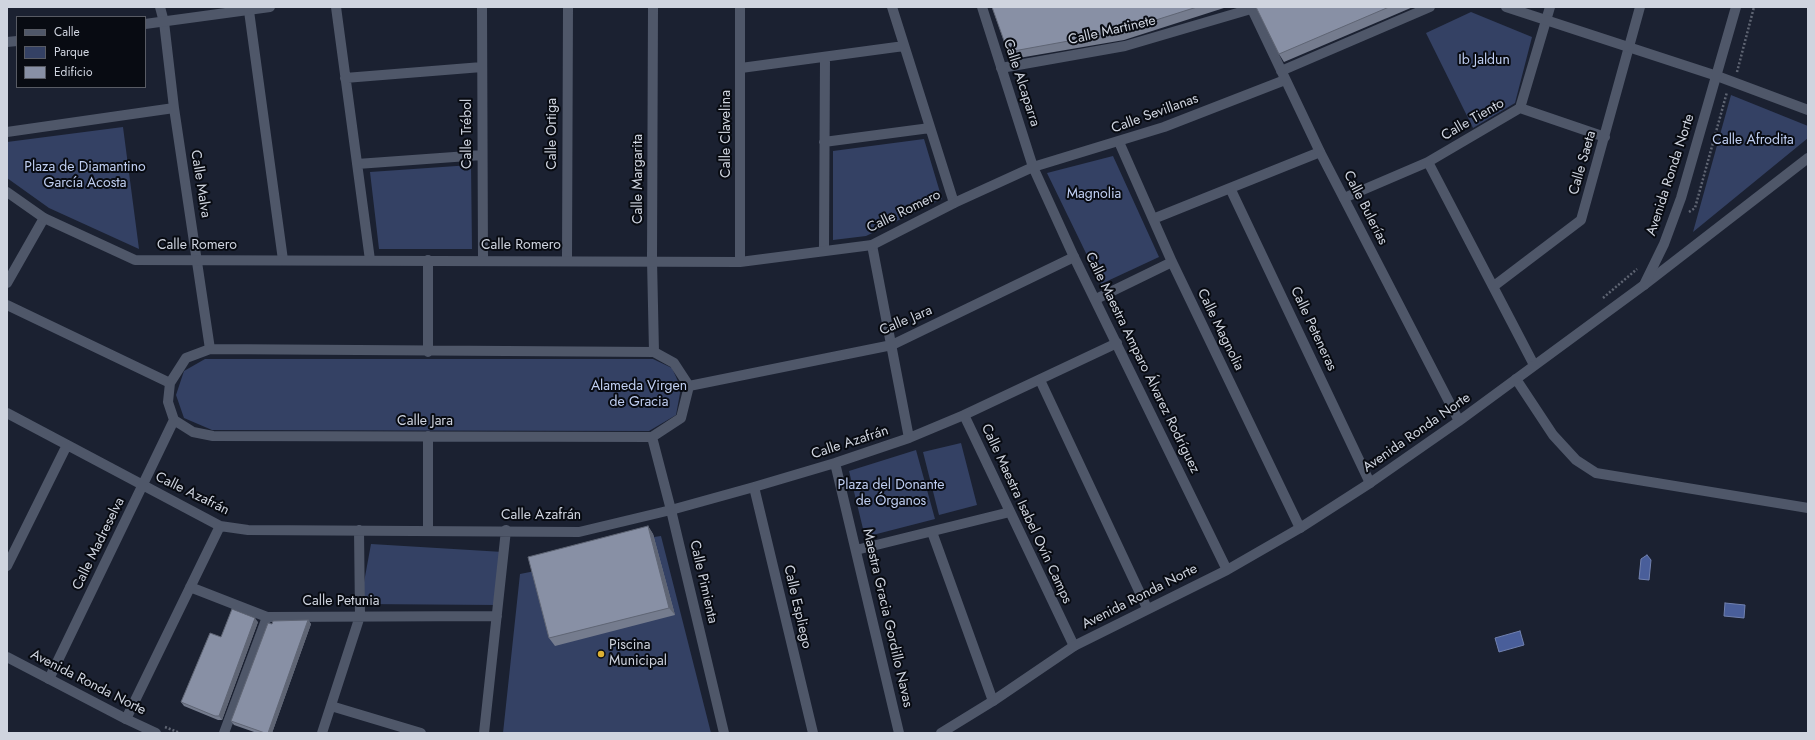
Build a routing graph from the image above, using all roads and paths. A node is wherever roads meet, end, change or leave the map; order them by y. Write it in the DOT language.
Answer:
graph roads {
  1 [pos="160,7"];
  2 [pos="270,7"];
  3 [pos="336,7"];
  4 [pos="482,7"];
  5 [pos="568,7"];
  6 [pos="653,7"];
  7 [pos="740,7"];
  8 [pos="892,7"];
  9 [pos="982,7"];
  10 [pos="1430,7"];
  11 [pos="1506,7"];
  12 [pos="1550,7"];
  13 [pos="1640,7"];
  14 [pos="1736,7"];
  15 [pos="1754,7"];
  16 [pos="1251,8"];
  17 [pos="249,11"];
  18 [pos="1547,20"];
  19 [pos="164,22"];
  20 [pos="146,24"];
  21 [pos="904,46"];
  22 [pos="1629,47"];
  23 [pos="824,58"];
  24 [pos="482,67"];
  25 [pos="741,68"];
  26 [pos="1001,68"];
  27 [pos="1283,76"];
  28 [pos="1717,76"];
  29 [pos="345,78"];
  30 [pos="1731,82"];
  31 [pos="174,108"];
  32 [pos="1520,108"];
  33 [pos="1808,110"];
  34 [pos="930,128"];
  35 [pos="7,132"];
  36 [pos="1605,137"];
  37 [pos="824,142"];
  38 [pos="1119,142"];
  39 [pos="1320,152"];
  40 [pos="482,154"];
  41 [pos="1808,158"];
  42 [pos="1428,162"];
  43 [pos="357,164"];
  44 [pos="1033,167"];
  45 [pos="1230,188"];
  46 [pos="7,192"];
  47 [pos="1344,198"];
  48 [pos="954,203"];
  49 [pos="44,218"];
  50 [pos="1153,219"];
  51 [pos="1673,220"];
  52 [pos="872,245"];
  53 [pos="824,250"];
  54 [pos="1074,257"];
  55 [pos="197,259"];
  56 [pos="282,260"];
  57 [pos="370,260"];
  58 [pos="428,260"];
  59 [pos="483,260"];
  60 [pos="567,260"];
  61 [pos="652,260"];
  62 [pos="740,262"];
  63 [pos="1172,262"];
  64 [pos="1640,266"];
  65 [pos="7,283"];
  66 [pos="1644,285"];
  67 [pos="1494,286"];
  68 [pos="1096,299"];
  69 [pos="1601,300"];
  70 [pos="7,305"];
  71 [pos="1117,343"];
  72 [pos="892,345"];
  73 [pos="210,349"];
  74 [pos="428,352"];
  75 [pos="654,352"];
  76 [pos="1534,366"];
  77 [pos="1516,379"];
  78 [pos="1040,380"];
  79 [pos="170,383"];
  80 [pos="689,386"];
  81 [pos="7,413"];
  82 [pos="964,416"];
  83 [pos="174,420"];
  84 [pos="1459,420"];
  85 [pos="428,436"];
  86 [pos="652,438"];
  87 [pos="909,438"];
  88 [pos="67,444"];
  89 [pos="835,463"];
  90 [pos="1370,483"];
  91 [pos="143,485"];
  92 [pos="754,487"];
  93 [pos="1808,508"];
  94 [pos="671,510"];
  95 [pos="1010,512"];
  96 [pos="220,526"];
  97 [pos="1300,528"];
  98 [pos="359,530"];
  99 [pos="428,530"];
  100 [pos="506,530"];
  101 [pos="932,532"];
  102 [pos="856,550"];
  103 [pos="7,566"];
  104 [pos="1227,570"];
  105 [pos="190,586"];
  106 [pos="1147,608"];
  107 [pos="360,616"];
  108 [pos="497,616"];
  109 [pos="267,617"];
  110 [pos="1074,646"];
  111 [pos="7,657"];
  112 [pos="49,679"];
  113 [pos="993,701"];
  114 [pos="331,706"];
  115 [pos="126,719"];
  116 [pos="156,733"];
  117 [pos="224,733"];
  118 [pos="322,733"];
  119 [pos="421,733"];
  120 [pos="484,733"];
  121 [pos="724,733"];
  122 [pos="813,733"];
  123 [pos="899,733"];
  124 [pos="941,733"];
  1 -- 19 [label="street, Calle Malva"];
  2 -- 17 [label="street"];
  3 -- 29 [label="street"];
  4 -- 24 [label="street, Calle Trébol"];
  5 -- 60 [label="street, Calle Ortiga"];
  6 -- 61 [label="street, Calle Margarita"];
  7 -- 25 [label="street, Calle Clavelina"];
  8 -- 21 [label="street"];
  9 -- 26 [label="street, Calle Alcaparra"];
  10 -- 27 [label="street, Calle Sevillanas"];
  11 -- 18 [label="street"];
  12 -- 18 [label="street, Calle Tiento"];
  13 -- 22 [label="street, Calle Saeta"];
  14 -- 28 [label="street, Avenida Ronda Norte"];
  15 -- 30 [label="path"];
  16 -- 26 [label="street, Calle Martinete"];
  16 -- 27 [label="street, Calle Bulerías"];
  17 -- 19 [label="street"];
  17 -- 56 [label="street"];
  18 -- 22 [label="street"];
  18 -- 32 [label="street, Calle Tiento"];
  19 -- 20 [label="street"];
  19 -- 31 [label="street, Calle Malva"];
  21 -- 23 [label="street"];
  21 -- 34 [label="street"];
  22 -- 28 [label="street"];
  22 -- 36 [label="street, Calle Saeta"];
  23 -- 25 [label="street"];
  23 -- 37 [label="street"];
  24 -- 29 [label="street"];
  24 -- 40 [label="street, Calle Trébol"];
  25 -- 62 [label="street, Calle Clavelina"];
  26 -- 44 [label="street, Calle Alcaparra"];
  27 -- 38 [label="street, Calle Sevillanas"];
  27 -- 39 [label="street, Calle Bulerías"];
  28 -- 30 [label="street"];
  28 -- 51 [label="street, Avenida Ronda Norte"];
  29 -- 43 [label="street"];
  30 -- 33 [label="street"];
  30 -- 51 [label="path"];
  31 -- 35 [label="street"];
  31 -- 55 [label="street, Calle Malva"];
  32 -- 36 [label="street"];
  32 -- 42 [label="street, Calle Tiento"];
  34 -- 37 [label="street"];
  34 -- 48 [label="street"];
  36 -- 67 [label="street, Calle Saeta"];
  37 -- 53 [label="street"];
  38 -- 44 [label="street, Calle Sevillanas"];
  38 -- 50 [label="street, Calle Magnolia"];
  39 -- 45 [label="street"];
  39 -- 47 [label="street, Calle Bulerías"];
  40 -- 43 [label="street"];
  40 -- 59 [label="street, Calle Trébol"];
  41 -- 66 [label="street"];
  42 -- 47 [label="street, Calle Tiento"];
  42 -- 67 [label="street"];
  43 -- 57 [label="street"];
  44 -- 48 [label="street, Calle Romero"];
  44 -- 54 [label="street, Calle Maestra Amparo Álvarez Rodríguez"];
  45 -- 50 [label="street"];
  45 -- 90 [label="street, Calle Peteneras"];
  46 -- 49 [label="street, Calle Romero"];
  47 -- 84 [label="street, Calle Bulerías"];
  48 -- 52 [label="street, Calle Romero"];
  49 -- 55 [label="street, Calle Romero"];
  49 -- 65 [label="street"];
  50 -- 63 [label="street, Calle Magnolia"];
  51 -- 66 [label="street, Avenida Ronda Norte"];
  52 -- 53 [label="street, Calle Romero"];
  52 -- 72 [label="street"];
  53 -- 62 [label="street, Calle Romero"];
  54 -- 68 [label="street, Calle Maestra Amparo Álvarez Rodríguez"];
  54 -- 72 [label="street, Calle Jara"];
  55 -- 56 [label="street, Calle Romero"];
  55 -- 73 [label="street, Calle Malva"];
  56 -- 57 [label="street, Calle Romero"];
  57 -- 58 [label="street, Calle Romero"];
  58 -- 59 [label="street, Calle Romero"];
  58 -- 74 [label="street"];
  59 -- 60 [label="street, Calle Romero"];
  60 -- 61 [label="street, Calle Romero"];
  61 -- 62 [label="street, Calle Romero"];
  61 -- 75 [label="street, Calle Margarita"];
  63 -- 68 [label="street"];
  63 -- 97 [label="street, Calle Magnolia"];
  64 -- 69 [label="path"];
  66 -- 76 [label="street, Avenida Ronda Norte"];
  67 -- 76 [label="street"];
  68 -- 71 [label="street, Calle Maestra Amparo Álvarez Rodríguez"];
  70 -- 79 [label="street"];
  71 -- 78 [label="street, Calle Azafrán"];
  71 -- 104 [label="street, Calle Maestra Amparo Álvarez Rodríguez"];
  72 -- 80 [label="street, Calle Jara"];
  72 -- 87 [label="street"];
  73 -- 74 [label="street"];
  73 -- 79 [label="street"];
  74 -- 75 [label="street"];
  75 -- 80 [label="street"];
  76 -- 77 [label="street, Avenida Ronda Norte"];
  77 -- 84 [label="street, Avenida Ronda Norte"];
  77 -- 93 [label="street"];
  78 -- 82 [label="street, Calle Azafrán"];
  78 -- 106 [label="street"];
  79 -- 83 [label="street"];
  80 -- 86 [label="street"];
  81 -- 88 [label="street, Calle Azafrán"];
  82 -- 87 [label="street, Calle Azafrán"];
  82 -- 95 [label="street, Calle Maestra Isabel Ovín Camps"];
  83 -- 85 [label="street, Calle Jara"];
  83 -- 91 [label="street, Calle Madreselva"];
  84 -- 90 [label="street, Avenida Ronda Norte"];
  85 -- 86 [label="street, Calle Jara"];
  85 -- 99 [label="street"];
  86 -- 94 [label="street, Calle Pimienta"];
  87 -- 89 [label="street, Calle Azafrán"];
  88 -- 91 [label="street, Calle Azafrán"];
  88 -- 103 [label="street"];
  89 -- 92 [label="street, Calle Azafrán"];
  89 -- 102 [label="street, Maestra Gracia Gordillo Navas"];
  90 -- 97 [label="street, Avenida Ronda Norte"];
  91 -- 96 [label="street, Calle Azafrán"];
  91 -- 112 [label="street, Calle Madreselva"];
  92 -- 94 [label="street, Calle Azafrán"];
  92 -- 122 [label="street, Calle Espliego"];
  94 -- 100 [label="street, Calle Azafrán"];
  94 -- 121 [label="street, Calle Pimienta"];
  95 -- 101 [label="street"];
  95 -- 110 [label="street, Calle Maestra Isabel Ovín Camps"];
  96 -- 98 [label="street, Calle Azafrán"];
  96 -- 105 [label="street"];
  97 -- 104 [label="street, Avenida Ronda Norte"];
  98 -- 99 [label="street, Calle Azafrán"];
  98 -- 107 [label="street"];
  99 -- 100 [label="street, Calle Azafrán"];
  100 -- 108 [label="street"];
  101 -- 102 [label="street"];
  101 -- 113 [label="street"];
  102 -- 123 [label="street, Maestra Gracia Gordillo Navas"];
  104 -- 106 [label="street, Avenida Ronda Norte"];
  105 -- 109 [label="street, Calle Petunia"];
  105 -- 115 [label="street"];
  106 -- 110 [label="street, Avenida Ronda Norte"];
  107 -- 108 [label="street, Calle Petunia"];
  107 -- 109 [label="street, Calle Petunia"];
  107 -- 114 [label="street"];
  108 -- 120 [label="street"];
  109 -- 117 [label="street"];
  110 -- 113 [label="street, Avenida Ronda Norte"];
  111 -- 112 [label="street, Avenida Ronda Norte"];
  112 -- 115 [label="street, Avenida Ronda Norte"];
  113 -- 124 [label="street, Avenida Ronda Norte"];
  114 -- 118 [label="street"];
  114 -- 119 [label="street"];
  115 -- 116 [label="street, Avenida Ronda Norte"];
}
